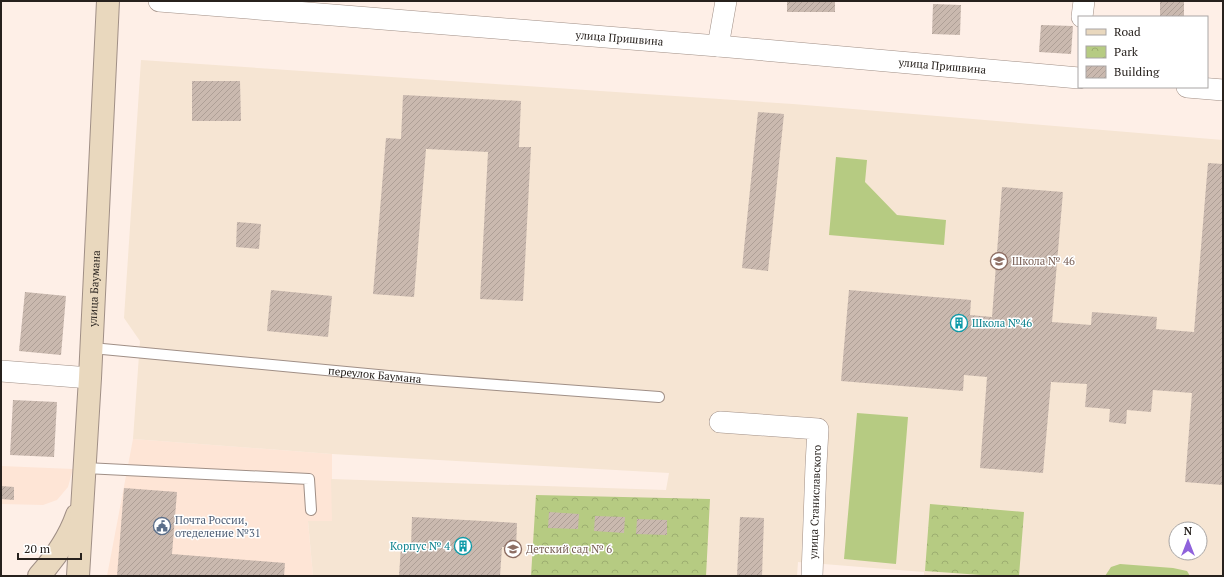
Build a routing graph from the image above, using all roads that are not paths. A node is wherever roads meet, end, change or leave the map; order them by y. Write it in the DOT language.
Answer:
graph roads {
  1 [pos="108,1"];
  2 [pos="160,1"];
  3 [pos="726,1"];
  4 [pos="1084,1"];
  5 [pos="1082,16"];
  6 [pos="718,46"];
  7 [pos="1078,78"];
  8 [pos="1200,88"];
  9 [pos="1223,90"];
  10 [pos="92,348"];
  11 [pos="1,371"];
  12 [pos="90,378"];
  13 [pos="659,397"];
  14 [pos="720,422"];
  15 [pos="85,468"];
  16 [pos="83,494"];
  17 [pos="311,510"];
  18 [pos="39,576"];
  19 [pos="78,576"];
  20 [pos="812,576"];
  1 -- 10 [label="main road, улица Баумана"];
  2 -- 6 [label="street, улица Пришвина"];
  3 -- 6 [label="street"];
  4 -- 5 [label="street"];
  6 -- 7 [label="street, улица Пришвина"];
  8 -- 9 [label="street"];
  10 -- 12 [label="main road, улица Баумана"];
  10 -- 13 [label="lane, переулок Баумана"];
  11 -- 12 [label="street"];
  12 -- 15 [label="main road, улица Баумана"];
  14 -- 20 [label="street, улица Станиславского"];
  15 -- 16 [label="main road, улица Баумана"];
  15 -- 17 [label="lane"];
  16 -- 18 [label="main road"];
  16 -- 19 [label="main road, улица Баумана"];
}
